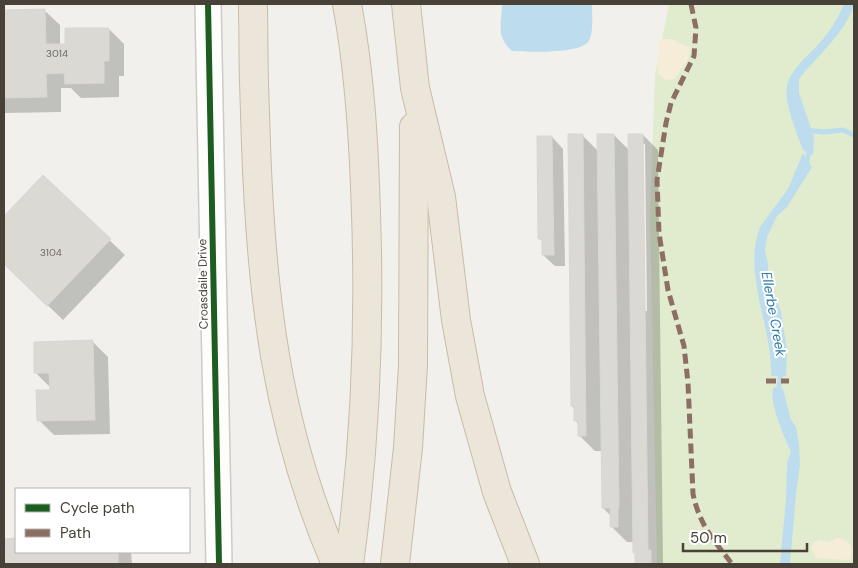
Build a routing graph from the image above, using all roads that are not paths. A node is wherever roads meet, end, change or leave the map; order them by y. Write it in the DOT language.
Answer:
graph roads {
  1 [pos="208,4"];
  2 [pos="253,4"];
  3 [pos="347,4"];
  4 [pos="406,4"];
  5 [pos="415,88"];
  6 [pos="220,564"];
  7 [pos="336,564"];
  8 [pos="349,564"];
  9 [pos="395,564"];
  10 [pos="524,564"];
  1 -- 6 [label="street, Croasdaile Drive"];
  2 -- 7 [label="highway"];
  3 -- 8 [label="highway"];
  4 -- 5 [label="highway"];
  5 -- 9 [label="highway"];
  5 -- 10 [label="highway"];
}
